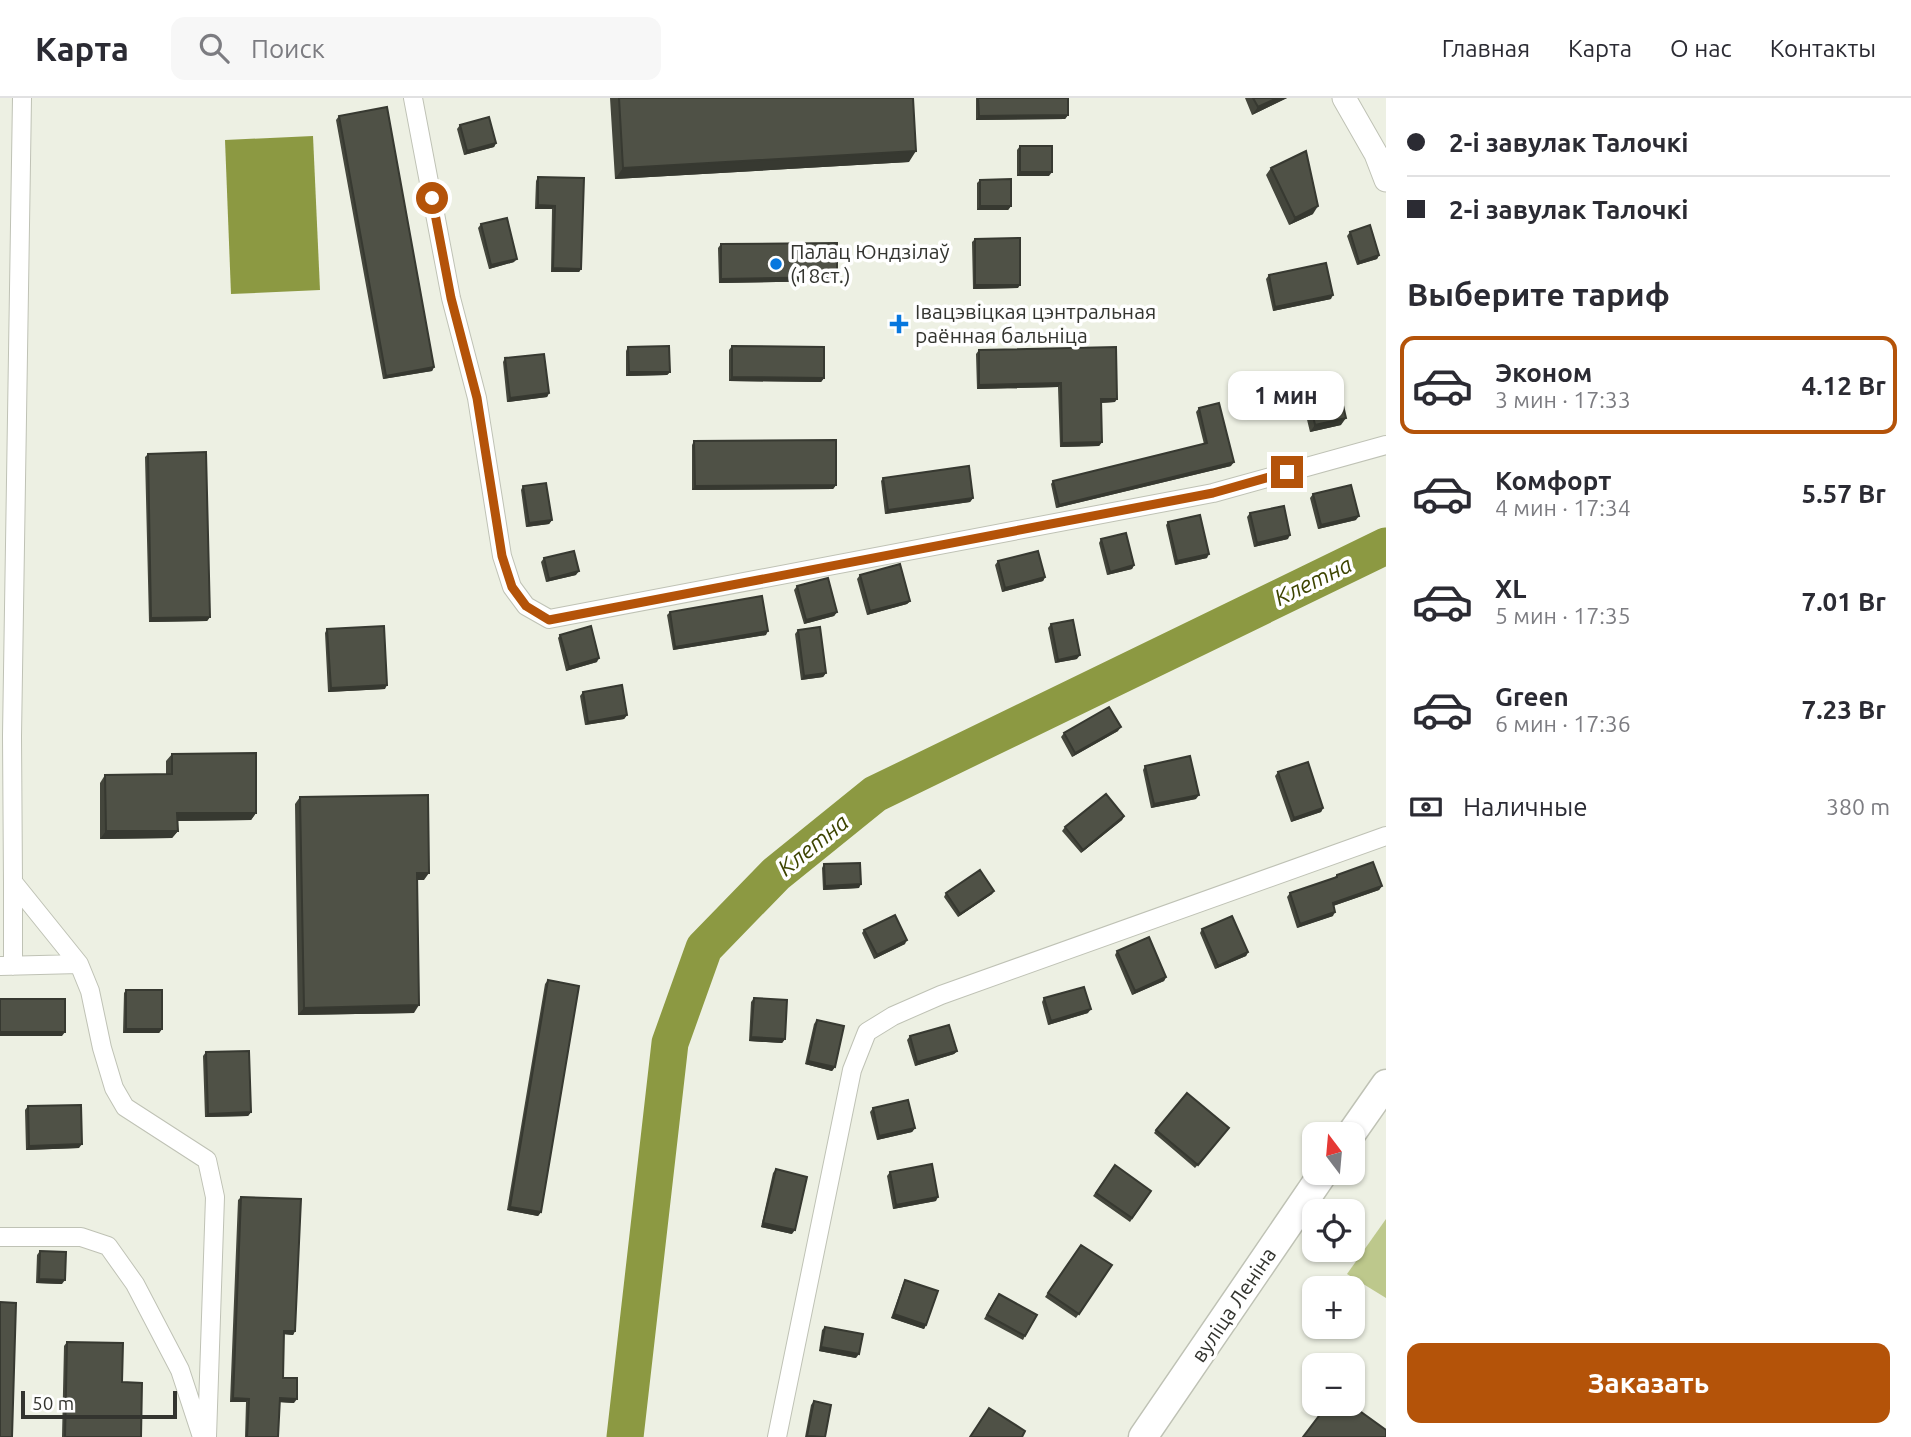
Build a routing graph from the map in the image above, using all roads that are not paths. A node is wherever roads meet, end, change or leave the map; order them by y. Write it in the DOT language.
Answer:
graph roads {
  1 [pos="22,98"];
  2 [pos="412,98"];
  3 [pos="1344,98"];
  4 [pos="1381,152"];
  5 [pos="1386,180"];
  6 [pos="1386,445"];
  7 [pos="6,736"];
  8 [pos="1386,836"];
  9 [pos="13,882"];
  10 [pos="79,964"];
  11 [pos="6,966"];
  12 [pos="1386,1084"];
  13 [pos="1359,1122"];
  14 [pos="1316,1185"];
  15 [pos="0,1237"];
  16 [pos="202,1437"];
  17 [pos="207,1437"];
  18 [pos="777,1437"];
  19 [pos="1143,1437"];
  1 -- 7 [label="street"];
  2 -- 6 [label="street"];
  3 -- 4 [label="street"];
  4 -- 5 [label="street"];
  7 -- 9 [label="street"];
  8 -- 18 [label="street"];
  9 -- 10 [label="street"];
  9 -- 11 [label="street"];
  10 -- 11 [label="street"];
  10 -- 17 [label="street"];
  12 -- 13 [label="main road"];
  14 -- 19 [label="main road, вуліца Леніна"];
  15 -- 16 [label="street"];
}
